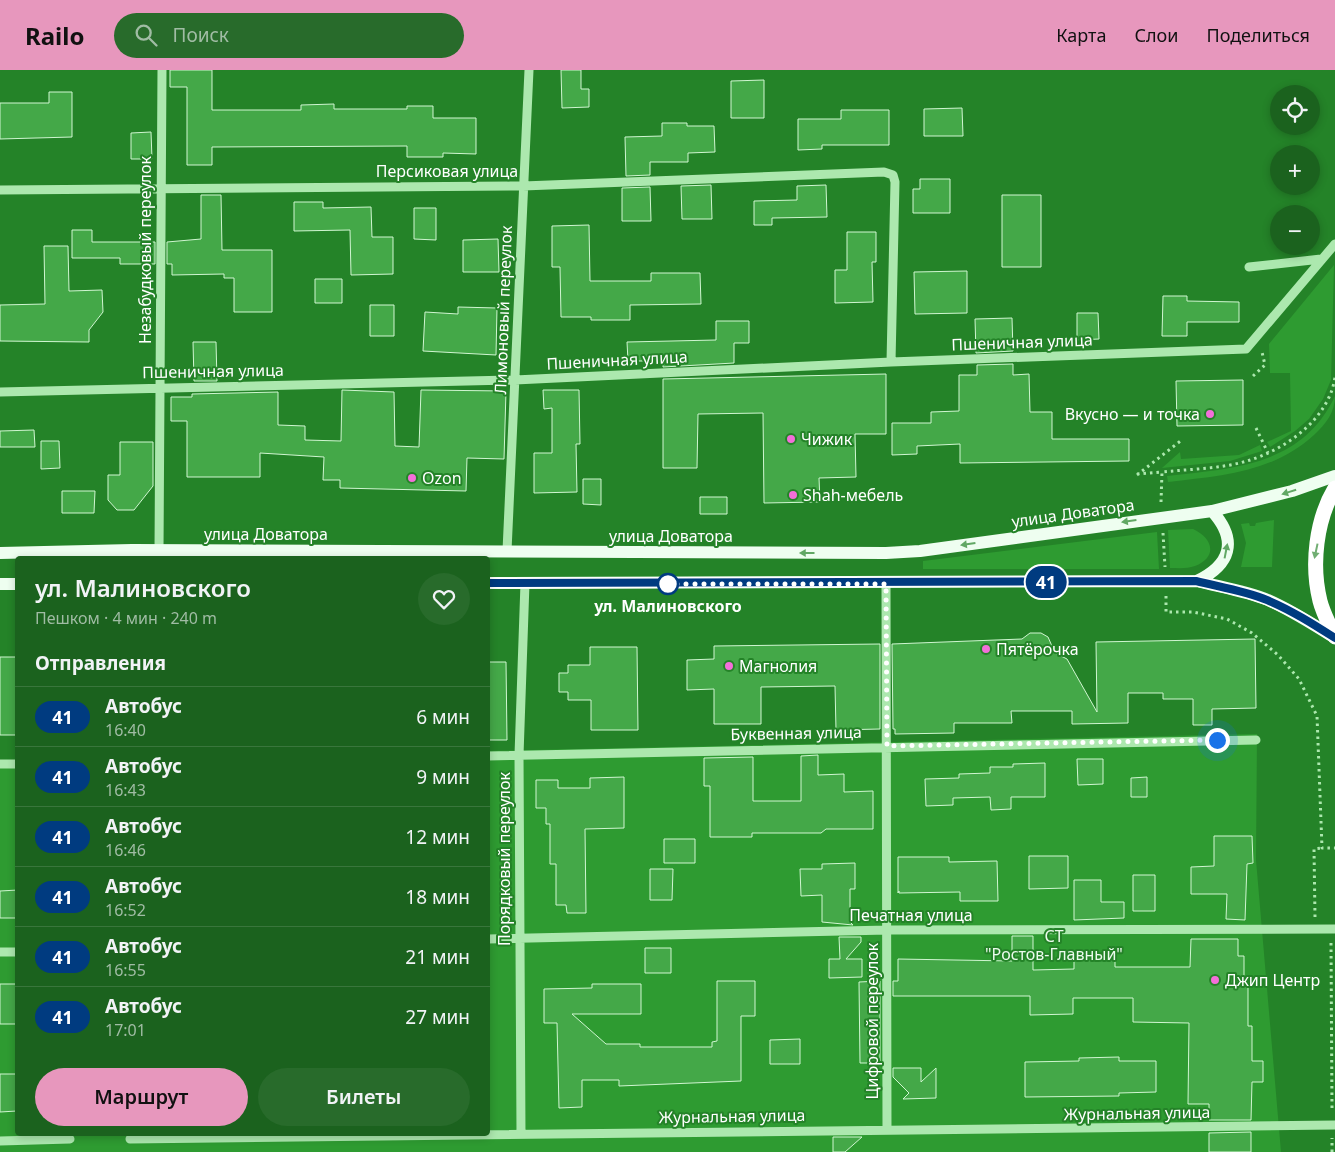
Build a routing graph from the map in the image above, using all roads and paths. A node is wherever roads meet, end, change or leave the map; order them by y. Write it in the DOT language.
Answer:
graph roads {
  1 [pos="162,70"];
  2 [pos="529,70"];
  3 [pos="523,186"];
  4 [pos="160,188"];
  5 [pos="0,190"];
  6 [pos="1335,244"];
  7 [pos="1321,260"];
  8 [pos="1249,267"];
  9 [pos="891,362"];
  10 [pos="1335,377"];
  11 [pos="515,380"];
  12 [pos="160,388"];
  13 [pos="0,392"];
  14 [pos="1256,428"];
  15 [pos="1183,439"];
  16 [pos="1268,453"];
  17 [pos="1162,472"];
  18 [pos="1335,476"];
  19 [pos="1335,488"];
  20 [pos="1212,511"];
  21 [pos="1162,517"];
  22 [pos="159,550"];
  23 [pos="508,551"];
  24 [pos="0,553"];
  25 [pos="1166,581"];
  26 [pos="1196,581"];
  27 [pos="490,583"];
  28 [pos="524,583"];
  29 [pos="0,584"];
  30 [pos="15,584"];
  31 [pos="886,584"];
  32 [pos="1335,638"];
  33 [pos="1256,740"];
  34 [pos="887,746"];
  35 [pos="519,755"];
  36 [pos="490,756"];
  37 [pos="0,764"];
  38 [pos="15,764"];
  39 [pos="1322,848"];
  40 [pos="1335,848"];
  41 [pos="1315,929"];
  42 [pos="1333,929"];
  43 [pos="888,930"];
  44 [pos="520,938"];
  45 [pos="490,939"];
  46 [pos="0,952"];
  47 [pos="15,952"];
  48 [pos="1333,1125"];
  49 [pos="887,1129"];
  50 [pos="490,1134"];
  51 [pos="521,1134"];
  52 [pos="150,1136"];
  53 [pos="70,1139"];
  54 [pos="130,1139"];
  55 [pos="0,1141"];
  56 [pos="1332,1152"];
  1 -- 4 [label="street, Незабудковый переулок"];
  2 -- 3 [label="street, Лимоновый переулок"];
  3 -- 4 [label="street, Персиковая улица"];
  3 -- 9 [label="street, Персиковая улица"];
  3 -- 11 [label="street, Лимоновый переулок"];
  4 -- 5 [label="street, Персиковая улица"];
  4 -- 12 [label="street, Незабудковый переулок"];
  6 -- 7 [label="street"];
  7 -- 8 [label="street"];
  7 -- 9 [label="street, Пшеничная улица"];
  9 -- 11 [label="street, Пшеничная улица"];
  10 -- 16 [label="path"];
  11 -- 12 [label="street, Пшеничная улица"];
  11 -- 23 [label="street, Лимоновый переулок"];
  12 -- 13 [label="street, Пшеничная улица"];
  12 -- 22 [label="street, Незабудковый переулок"];
  14 -- 16 [label="path"];
  15 -- 17 [label="path"];
  16 -- 17 [label="path"];
  17 -- 21 [label="path"];
  18 -- 20 [label="main road, улица Доватора, one-way"];
  19 -- 32 [label="highway, one-way"];
  20 -- 21 [label="main road, улица Доватора"];
  26 -- 20 [label="main road, one-way"];
  21 -- 23 [label="main road, улица Доватора, one-way"];
  21 -- 25 [label="path"];
  22 -- 23 [label="main road, улица Доватора"];
  22 -- 24 [label="main road, улица Доватора"];
  25 -- 26 [label="main road"];
  25 -- 31 [label="main road"];
  25 -- 39 [label="path"];
  26 -- 32 [label="main road"];
  27 -- 28 [label="main road"];
  28 -- 31 [label="main road"];
  28 -- 35 [label="street, Порядковый переулок"];
  29 -- 30 [label="main road"];
  31 -- 34 [label="street, Цифровой переулок"];
  33 -- 34 [label="street, Буквенная улица"];
  34 -- 35 [label="street, Буквенная улица"];
  34 -- 43 [label="street, Цифровой переулок"];
  35 -- 36 [label="street, Буквенная улица"];
  35 -- 44 [label="street, Порядковый переулок"];
  37 -- 38 [label="street"];
  39 -- 40 [label="path"];
  39 -- 41 [label="path"];
  41 -- 42 [label="street, Печатная улица"];
  41 -- 43 [label="street, Печатная улица"];
  42 -- 48 [label="path"];
  43 -- 44 [label="street, Печатная улица"];
  43 -- 49 [label="street, Цифровой переулок"];
  44 -- 45 [label="street, Печатная улица"];
  44 -- 51 [label="street, Порядковый переулок"];
  46 -- 47 [label="street"];
  48 -- 49 [label="street, Журнальная улица"];
  48 -- 56 [label="path"];
  49 -- 51 [label="street, Журнальная улица"];
  50 -- 51 [label="street, Журнальная улица"];
  52 -- 54 [label="street, Журнальная улица"];
  53 -- 55 [label="street"];
}
